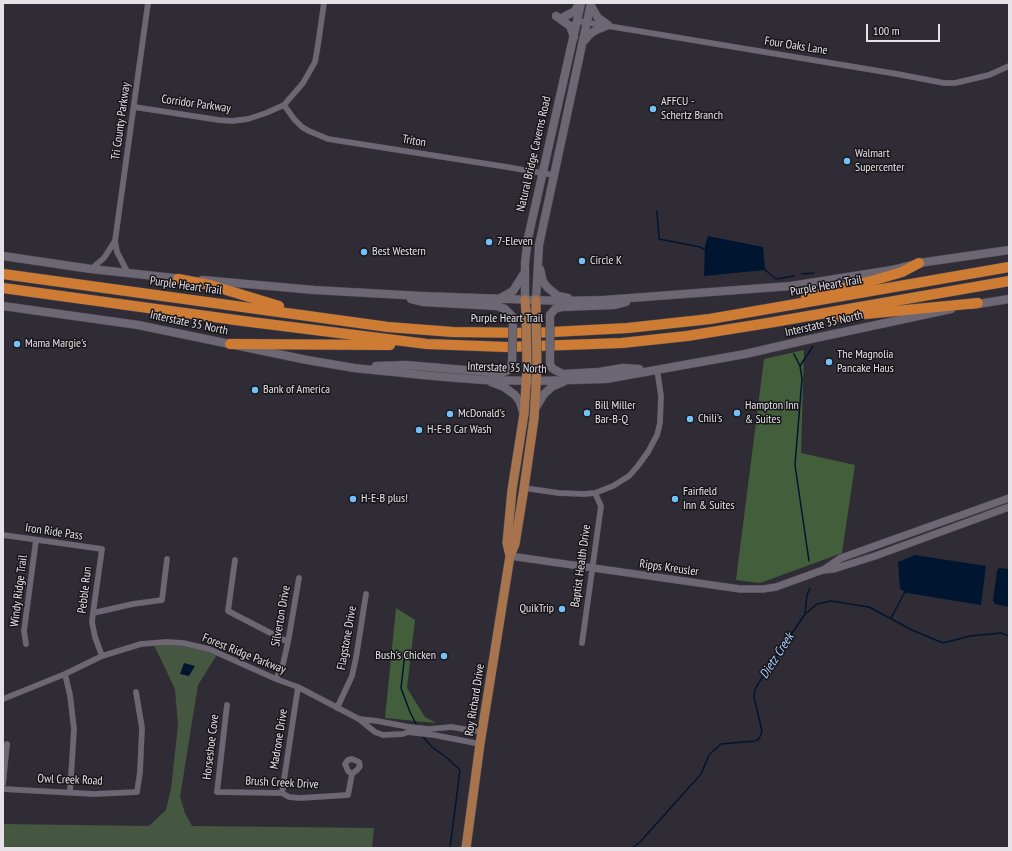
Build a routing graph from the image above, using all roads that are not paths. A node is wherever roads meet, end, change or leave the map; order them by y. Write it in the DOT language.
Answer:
graph roads {
  1 [pos="148,3"];
  2 [pos="324,3"];
  3 [pos="581,3"];
  4 [pos="591,5"];
  5 [pos="578,21"];
  6 [pos="587,22"];
  7 [pos="608,25"];
  8 [pos="574,37"];
  9 [pos="582,44"];
  10 [pos="1009,66"];
  11 [pos="284,105"];
  12 [pos="134,107"];
  13 [pos="542,173"];
  14 [pos="553,175"];
  15 [pos="115,241"];
  16 [pos="1009,250"];
  17 [pos="3,256"];
  18 [pos="538,258"];
  19 [pos="919,263"];
  20 [pos="1009,267"];
  21 [pos="91,269"];
  22 [pos="525,272"];
  23 [pos="128,273"];
  24 [pos="3,274"];
  25 [pos="178,278"];
  26 [pos="1009,281"];
  27 [pos="3,288"];
  28 [pos="393,295"];
  29 [pos="662,295"];
  30 [pos="497,299"];
  31 [pos="1009,299"];
  32 [pos="525,300"];
  33 [pos="536,300"];
  34 [pos="577,301"];
  35 [pos="978,303"];
  36 [pos="3,306"];
  37 [pos="762,310"];
  38 [pos="322,317"];
  39 [pos="774,322"];
  40 [pos="230,344"];
  41 [pos="427,344"];
  42 [pos="354,368"];
  43 [pos="527,369"];
  44 [pos="653,370"];
  45 [pos="483,380"];
  46 [pos="527,381"];
  47 [pos="537,381"];
  48 [pos="567,381"];
  49 [pos="535,410"];
  50 [pos="524,414"];
  51 [pos="524,488"];
  52 [pos="595,493"];
  53 [pos="1009,498"];
  54 [pos="1009,508"];
  55 [pos="3,536"];
  56 [pos="36,540"];
  57 [pos="102,550"];
  58 [pos="510,556"];
  59 [pos="167,559"];
  60 [pos="234,560"];
  61 [pos="592,568"];
  62 [pos="823,570"];
  63 [pos="299,578"];
  64 [pos="366,594"];
  65 [pos="93,613"];
  66 [pos="288,642"];
  67 [pos="582,643"];
  68 [pos="26,644"];
  69 [pos="102,656"];
  70 [pos="65,674"];
  71 [pos="276,679"];
  72 [pos="298,688"];
  73 [pos="136,692"];
  74 [pos="3,699"];
  75 [pos="227,705"];
  76 [pos="337,708"];
  77 [pos="359,719"];
  78 [pos="408,730"];
  79 [pos="482,732"];
  80 [pos="7,744"];
  81 [pos="480,744"];
  82 [pos="352,774"];
  83 [pos="3,784"];
  84 [pos="3,789"];
  85 [pos="70,792"];
  86 [pos="217,792"];
  87 [pos="282,793"];
  88 [pos="466,848"];
  1 -- 12 [label="street, Tri County Parkway"];
  2 -- 11 [label="street, Corridor Parkway"];
  3 -- 5 [label="main road, Natural Bridge Caverns Road"];
  3 -- 8 [label="main road"];
  4 -- 6 [label="main road, Natural Bridge Caverns Road"];
  4 -- 7 [label="main road"];
  5 -- 6 [label="street, Four Oaks Lane"];
  5 -- 8 [label="main road, Natural Bridge Caverns Road"];
  6 -- 7 [label="street, Four Oaks Lane"];
  6 -- 9 [label="main road, Natural Bridge Caverns Road"];
  7 -- 9 [label="main road"];
  7 -- 10 [label="street, Four Oaks Lane"];
  8 -- 13 [label="main road, Natural Bridge Caverns Road"];
  9 -- 14 [label="main road, Natural Bridge Caverns Road"];
  11 -- 12 [label="street, Corridor Parkway"];
  11 -- 13 [label="street, Triton"];
  12 -- 15 [label="street, Tri County Parkway"];
  13 -- 14 [label="street, Triton"];
  13 -- 22 [label="main road, Natural Bridge Caverns Road"];
  14 -- 18 [label="main road, Natural Bridge Caverns Road"];
  15 -- 21 [label="street, Tri County Parkway"];
  15 -- 23 [label="street, Tri County Parkway"];
  16 -- 19 [label="main road"];
  17 -- 21 [label="main road"];
  18 -- 33 [label="main road, Natural Bridge Caverns Road"];
  18 -- 34 [label="main road"];
  19 -- 29 [label="main road"];
  19 -- 37 [label="highway"];
  20 -- 37 [label="highway, Purple Heart Trail"];
  21 -- 23 [label="main road"];
  22 -- 30 [label="main road"];
  22 -- 32 [label="main road, Natural Bridge Caverns Road"];
  23 -- 25 [label="main road"];
  24 -- 38 [label="highway, Purple Heart Trail"];
  25 -- 28 [label="main road"];
  25 -- 38 [label="highway"];
  26 -- 39 [label="highway"];
  27 -- 41 [label="highway"];
  28 -- 30 [label="main road"];
  28 -- 42 [label="main road, bridge"];
  29 -- 34 [label="main road"];
  29 -- 44 [label="main road, bridge"];
  30 -- 32 [label="main road"];
  31 -- 35 [label="main road, Interstate 35 North"];
  32 -- 33 [label="main road"];
  32 -- 43 [label="main road, Natural Bridge Caverns Road, bridge"];
  33 -- 34 [label="main road"];
  33 -- 47 [label="main road, Roy Richard Drive, bridge"];
  35 -- 39 [label="highway"];
  35 -- 44 [label="main road, Interstate 35 North"];
  36 -- 40 [label="main road, Interstate 35 North"];
  37 -- 38 [label="highway, Purple Heart Trail"];
  39 -- 41 [label="highway"];
  40 -- 41 [label="highway"];
  40 -- 42 [label="main road, Interstate 35 North"];
  42 -- 45 [label="main road, Interstate 35 North"];
  43 -- 46 [label="main road, Roy Richard Drive"];
  44 -- 48 [label="main road, Interstate 35 North"];
  44 -- 52 [label="street"];
  45 -- 46 [label="main road, Interstate 35 North"];
  45 -- 50 [label="main road"];
  46 -- 47 [label="main road, Interstate 35 North"];
  46 -- 50 [label="main road, Roy Richard Drive"];
  47 -- 48 [label="main road, Interstate 35 North"];
  47 -- 49 [label="main road, Roy Richard Drive"];
  48 -- 49 [label="main road"];
  49 -- 51 [label="main road, Roy Richard Drive"];
  50 -- 58 [label="main road, Roy Richard Drive"];
  51 -- 52 [label="street"];
  51 -- 58 [label="main road, Roy Richard Drive"];
  52 -- 61 [label="street, Baptist Health Drive"];
  53 -- 62 [label="street, Ripps Kreusler"];
  54 -- 62 [label="street, Ripps Kreusler"];
  55 -- 56 [label="street, Iron Ride Pass"];
  56 -- 57 [label="street, Iron Ride Pass"];
  56 -- 68 [label="street, Windy Ridge Trail"];
  57 -- 65 [label="street, Pebble Run"];
  58 -- 61 [label="street, Ripps Kreusler"];
  58 -- 79 [label="main road, Roy Richard Drive"];
  59 -- 65 [label="street"];
  60 -- 66 [label="street"];
  61 -- 62 [label="street, Ripps Kreusler"];
  61 -- 67 [label="street, Baptist Health Drive"];
  63 -- 66 [label="street, Silverton Drive"];
  64 -- 76 [label="street, Flagstone Drive"];
  65 -- 69 [label="street, Pebble Run"];
  66 -- 71 [label="street, Silverton Drive"];
  69 -- 70 [label="street, Forest Ridge Parkway"];
  69 -- 71 [label="street, Forest Ridge Parkway"];
  70 -- 74 [label="street, Forest Ridge Parkway"];
  70 -- 85 [label="street"];
  71 -- 72 [label="street, Forest Ridge Parkway"];
  72 -- 76 [label="street, Forest Ridge Parkway"];
  72 -- 87 [label="street, Madrone Drive"];
  73 -- 85 [label="street, Owl Creek Road"];
  75 -- 86 [label="street, Horseshoe Cove"];
  76 -- 77 [label="street, Forest Ridge Parkway"];
  77 -- 78 [label="street, Forest Ridge Parkway"];
  77 -- 78 [label="street, Forest Ridge Parkway"];
  78 -- 79 [label="street, Forest Ridge Parkway"];
  78 -- 81 [label="street, Forest Ridge Parkway"];
  79 -- 81 [label="main road, Roy Richard Drive"];
  80 -- 83 [label="street"];
  81 -- 88 [label="main road, Roy Richard Drive"];
  82 -- 87 [label="street, Brush Creek Drive"];
  84 -- 85 [label="street, Owl Creek Road"];
  86 -- 87 [label="street, Brush Creek Drive"];
}
